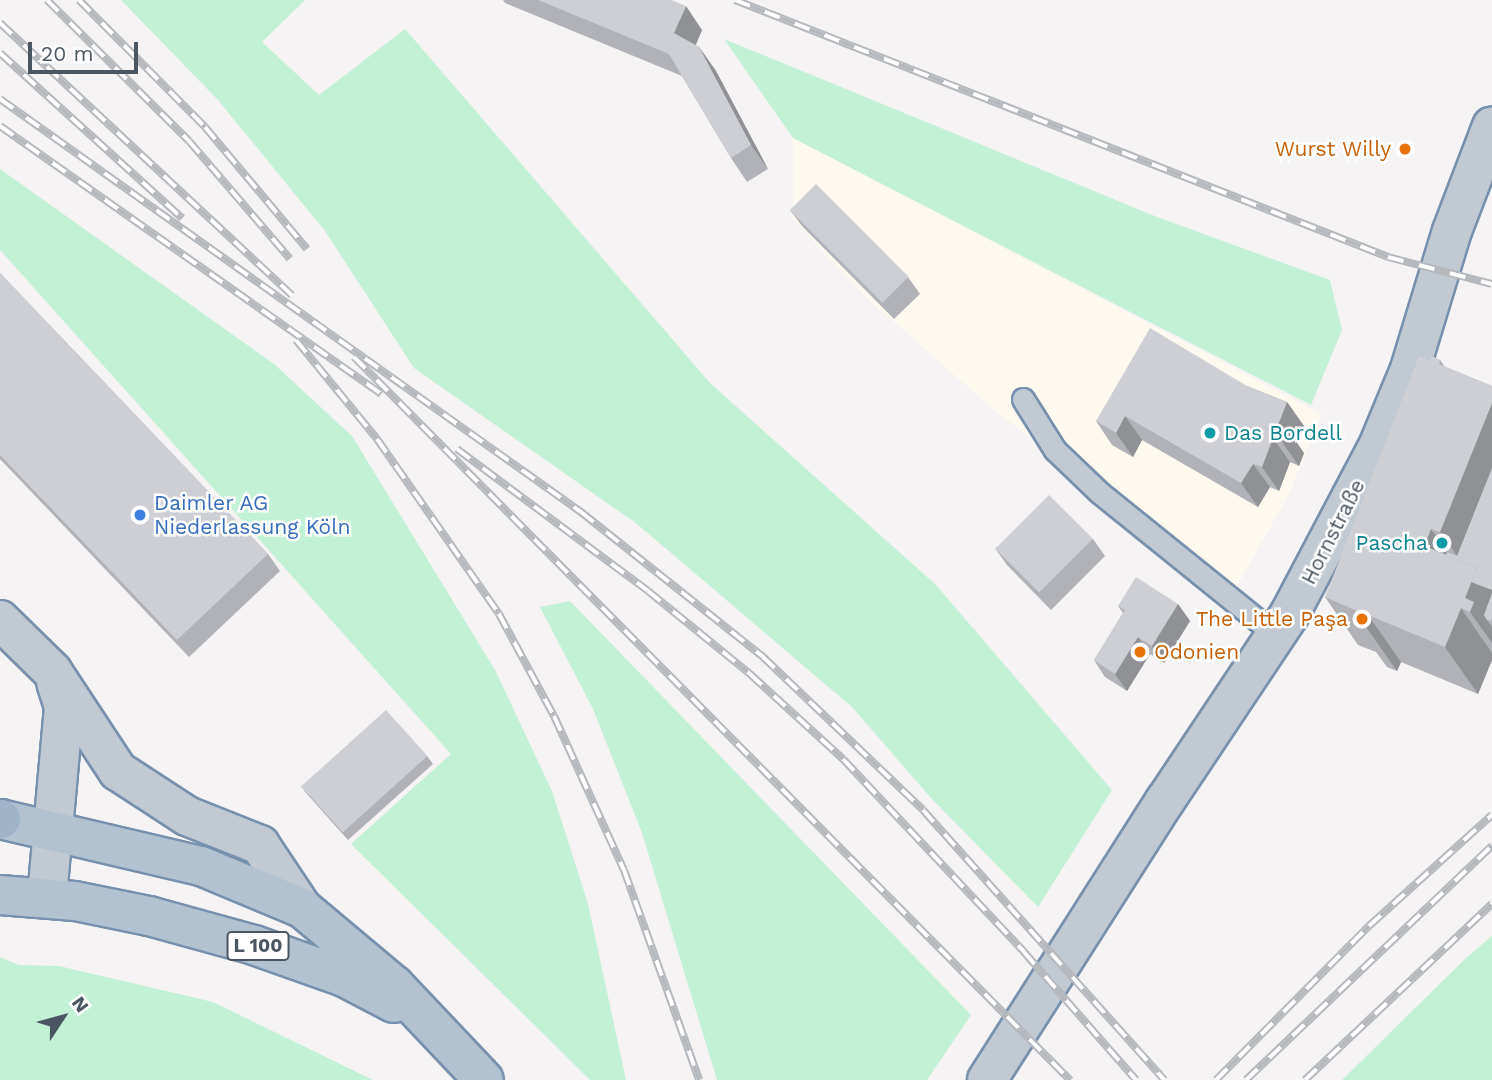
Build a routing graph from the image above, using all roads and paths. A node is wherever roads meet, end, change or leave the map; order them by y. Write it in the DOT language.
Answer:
graph roads {
  1 [pos="1492,126"];
  2 [pos="1023,399"];
  3 [pos="0,620"];
  4 [pos="1276,635"];
  5 [pos="52,671"];
  6 [pos="0,819"];
  7 [pos="54,829"];
  8 [pos="0,895"];
  9 [pos="47,897"];
  10 [pos="302,908"];
  11 [pos="449,1044"];
  12 [pos="484,1080"];
  13 [pos="987,1080"];
  1 -- 4 [label="street, Hornstraße"];
  2 -- 4 [label="lane"];
  3 -- 5 [label="street"];
  4 -- 13 [label="street, Hornstraße"];
  5 -- 7 [label="street"];
  5 -- 10 [label="street"];
  6 -- 7 [label="main road, L 100"];
  7 -- 9 [label="street"];
  7 -- 10 [label="main road, L 100"];
  8 -- 9 [label="main road, L 100"];
  9 -- 11 [label="main road, L 100"];
  10 -- 11 [label="main road, L 100"];
  11 -- 12 [label="main road, L 100"];
}
